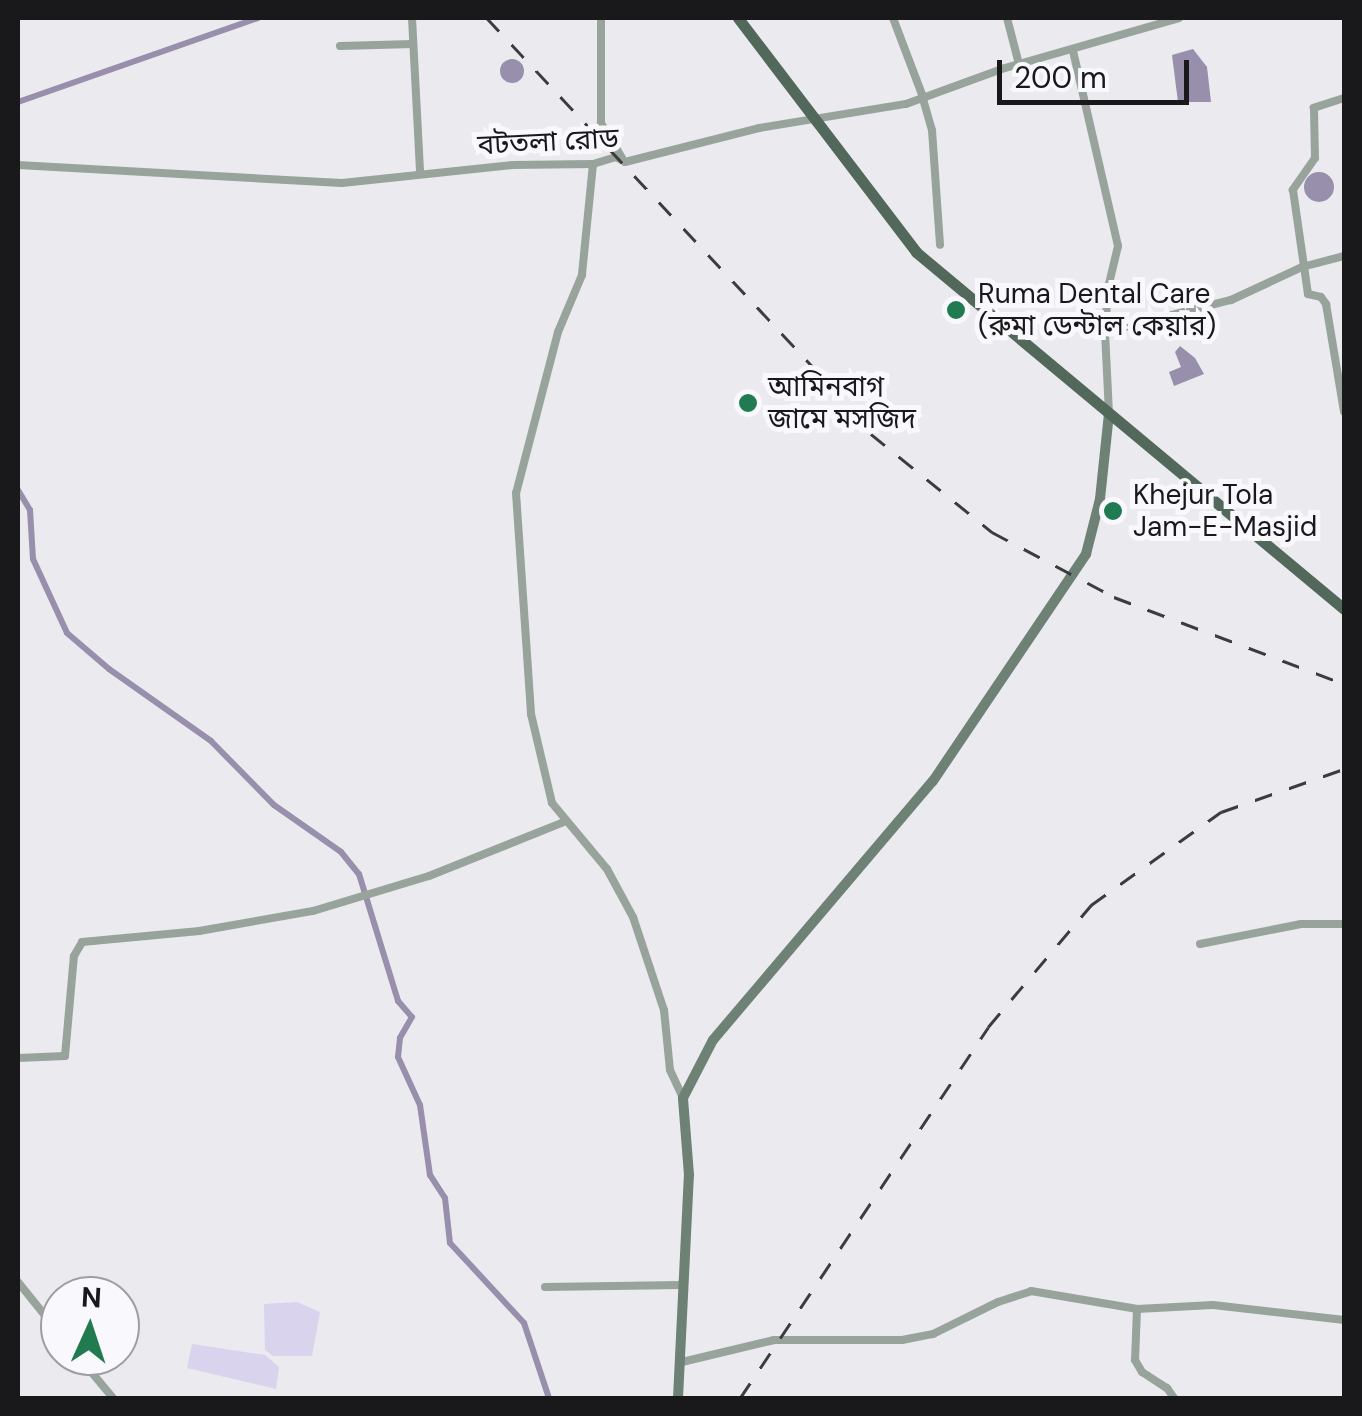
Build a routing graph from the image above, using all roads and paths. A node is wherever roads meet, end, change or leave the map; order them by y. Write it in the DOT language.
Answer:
graph roads {
  1 [pos="412,18"];
  2 [pos="602,18"];
  3 [pos="738,18"];
  4 [pos="893,18"];
  5 [pos="1006,18"];
  6 [pos="1179,18"];
  7 [pos="413,44"];
  8 [pos="340,46"];
  9 [pos="1073,52"];
  10 [pos="1019,64"];
  11 [pos="923,98"];
  12 [pos="1344,98"];
  13 [pos="814,120"];
  14 [pos="625,162"];
  15 [pos="593,164"];
  16 [pos="18,165"];
  17 [pos="420,172"];
  18 [pos="940,245"];
  19 [pos="1344,256"];
  20 [pos="1302,267"];
  21 [pos="1104,332"];
  22 [pos="1344,411"];
  23 [pos="1110,413"];
  24 [pos="1344,609"];
  25 [pos="564,822"];
  26 [pos="1344,924"];
  27 [pos="1200,944"];
  28 [pos="18,1058"];
  29 [pos="682,1098"];
  30 [pos="18,1282"];
  31 [pos="681,1284"];
  32 [pos="545,1287"];
  33 [pos="40,1309"];
  34 [pos="1137,1309"];
  35 [pos="1344,1320"];
  36 [pos="682,1362"];
  37 [pos="94,1376"];
  38 [pos="112,1398"];
  39 [pos="678,1398"];
  40 [pos="1174,1398"];
  1 -- 7 [label="street"];
  2 -- 14 [label="street"];
  3 -- 13 [label="main road"];
  4 -- 11 [label="street"];
  5 -- 10 [label="street"];
  6 -- 9 [label="street, বটতলা রোড"];
  7 -- 8 [label="street"];
  7 -- 17 [label="street"];
  9 -- 10 [label="street, বটতলা রোড"];
  9 -- 21 [label="street"];
  10 -- 11 [label="street, বটতলা রোড"];
  11 -- 13 [label="street, বটতলা রোড"];
  11 -- 18 [label="street"];
  12 -- 20 [label="street"];
  13 -- 14 [label="street, বটতলা রোড"];
  13 -- 23 [label="main road"];
  14 -- 15 [label="street, বটতলা রোড"];
  15 -- 17 [label="street, বটতলা রোড"];
  15 -- 25 [label="street"];
  16 -- 17 [label="street, বটতলা রোড"];
  19 -- 20 [label="street"];
  20 -- 21 [label="street"];
  20 -- 22 [label="street"];
  21 -- 23 [label="street"];
  23 -- 24 [label="main road"];
  23 -- 29 [label="main road"];
  25 -- 28 [label="street"];
  25 -- 29 [label="street"];
  26 -- 27 [label="street"];
  29 -- 31 [label="main road"];
  30 -- 33 [label="street"];
  31 -- 32 [label="street"];
  31 -- 36 [label="main road"];
  34 -- 35 [label="street"];
  34 -- 36 [label="street"];
  34 -- 40 [label="street"];
  36 -- 39 [label="main road"];
  37 -- 38 [label="street"];
}
